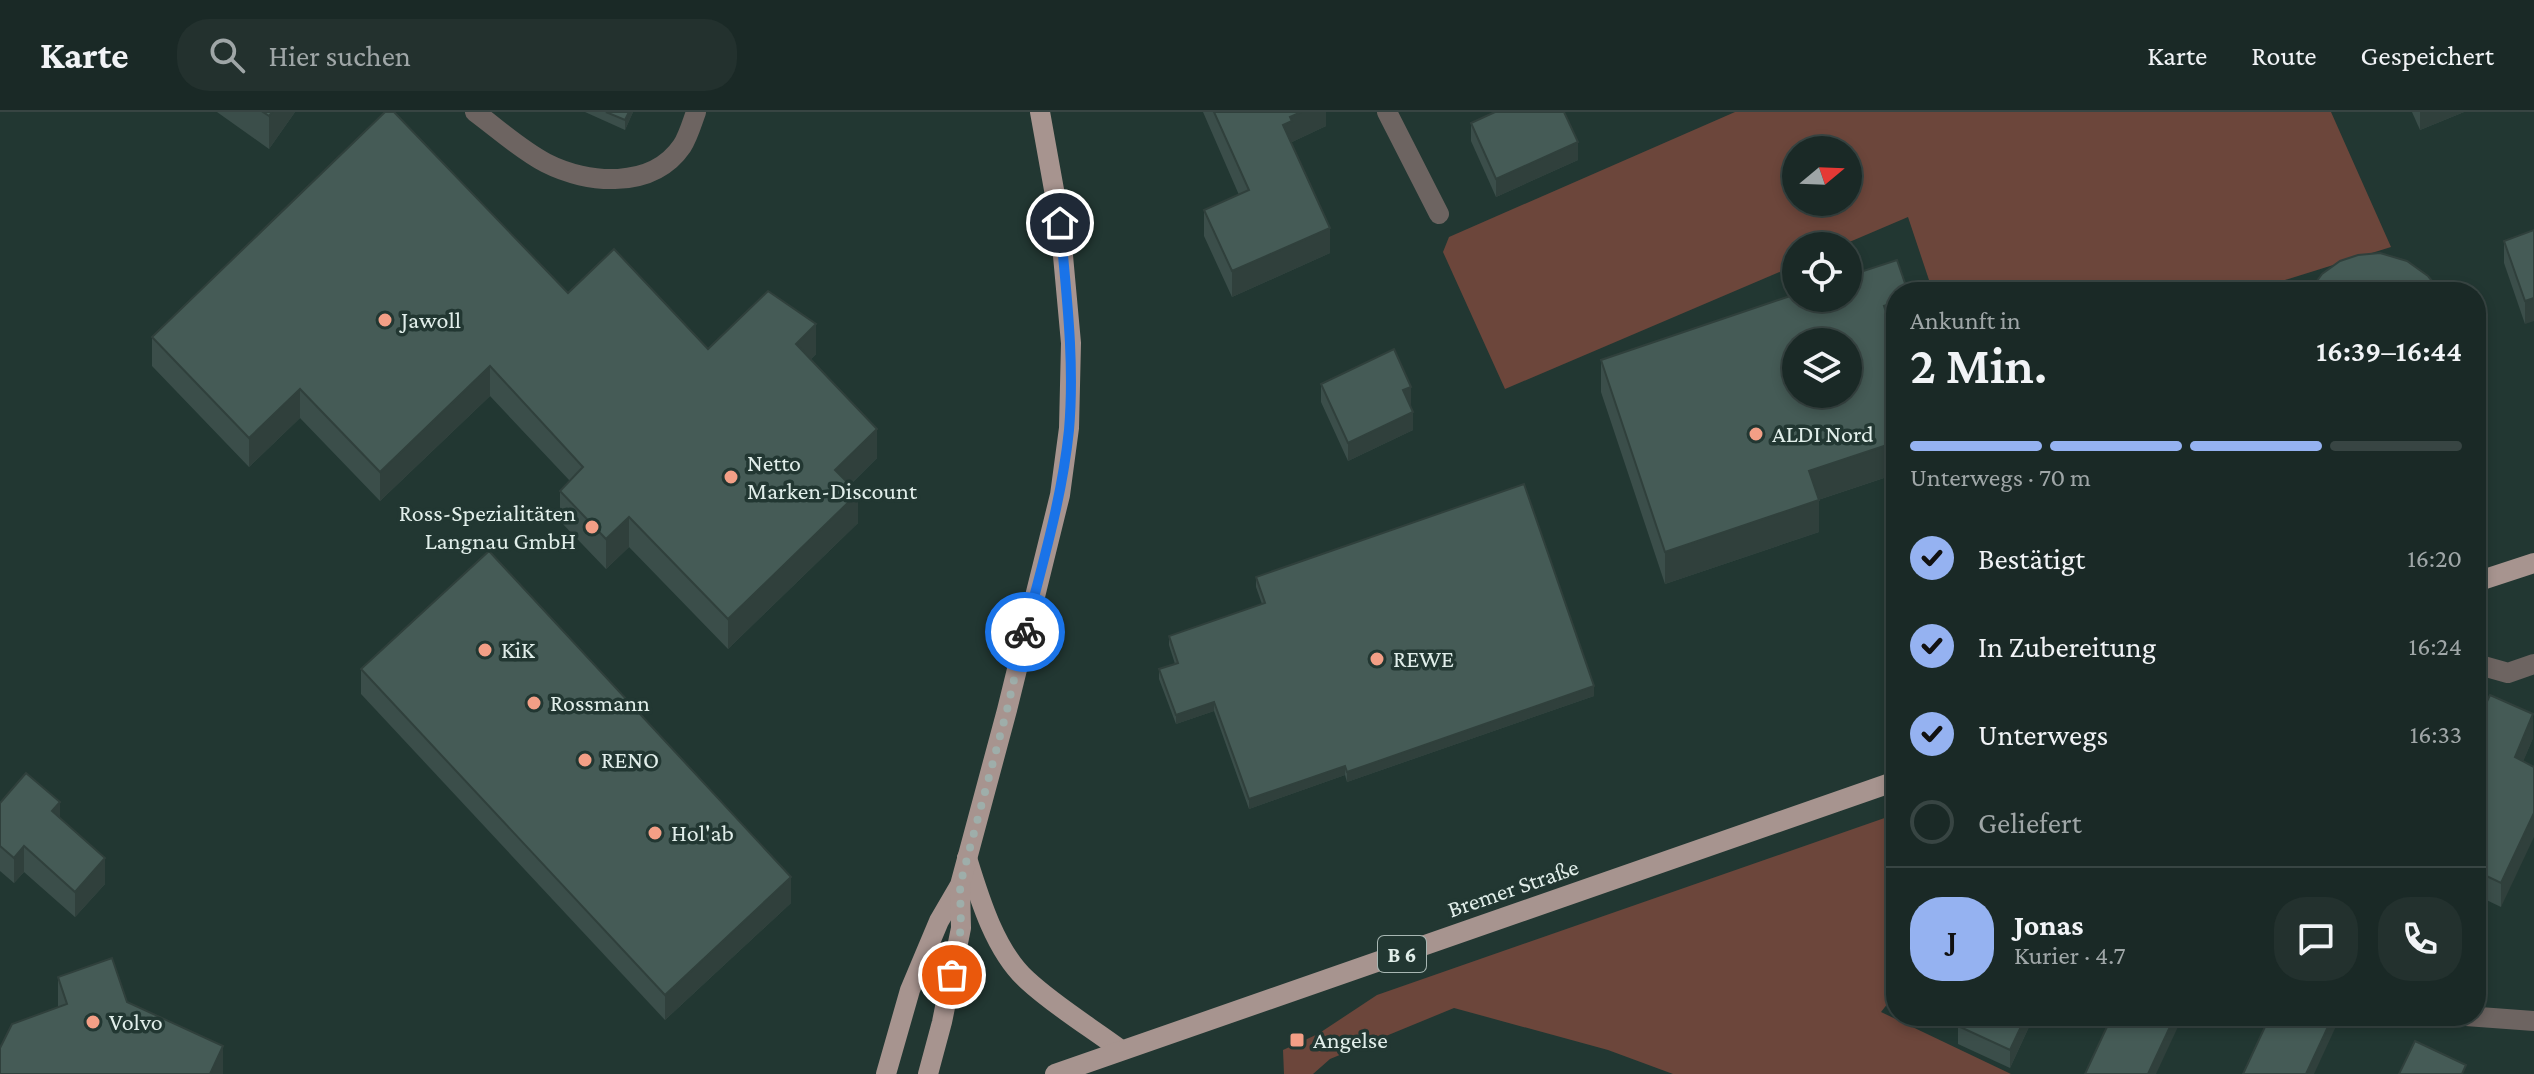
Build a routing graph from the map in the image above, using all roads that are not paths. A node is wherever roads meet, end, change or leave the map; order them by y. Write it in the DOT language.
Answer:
graph roads {
  1 [pos="475,112"];
  2 [pos="696,112"];
  3 [pos="1040,112"];
  4 [pos="1387,112"];
  5 [pos="1439,214"];
  6 [pos="2534,563"];
  7 [pos="2486,579"];
  8 [pos="2534,664"];
  9 [pos="2486,667"];
  10 [pos="1886,785"];
  11 [pos="967,858"];
  12 [pos="960,885"];
  13 [pos="2486,1017"];
  14 [pos="2534,1021"];
  15 [pos="1121,1050"];
  16 [pos="886,1074"];
  17 [pos="928,1074"];
  18 [pos="1055,1074"];
  1 -- 2 [label="street"];
  3 -- 11 [label="main road"];
  4 -- 5 [label="street"];
  6 -- 7 [label="main road"];
  8 -- 9 [label="street"];
  10 -- 15 [label="main road, Bremer Straße / B 6"];
  11 -- 12 [label="main road"];
  11 -- 15 [label="main road"];
  12 -- 16 [label="main road"];
  12 -- 17 [label="main road"];
  13 -- 14 [label="street"];
  15 -- 18 [label="main road, Bremer Straße / B 6"];
}
